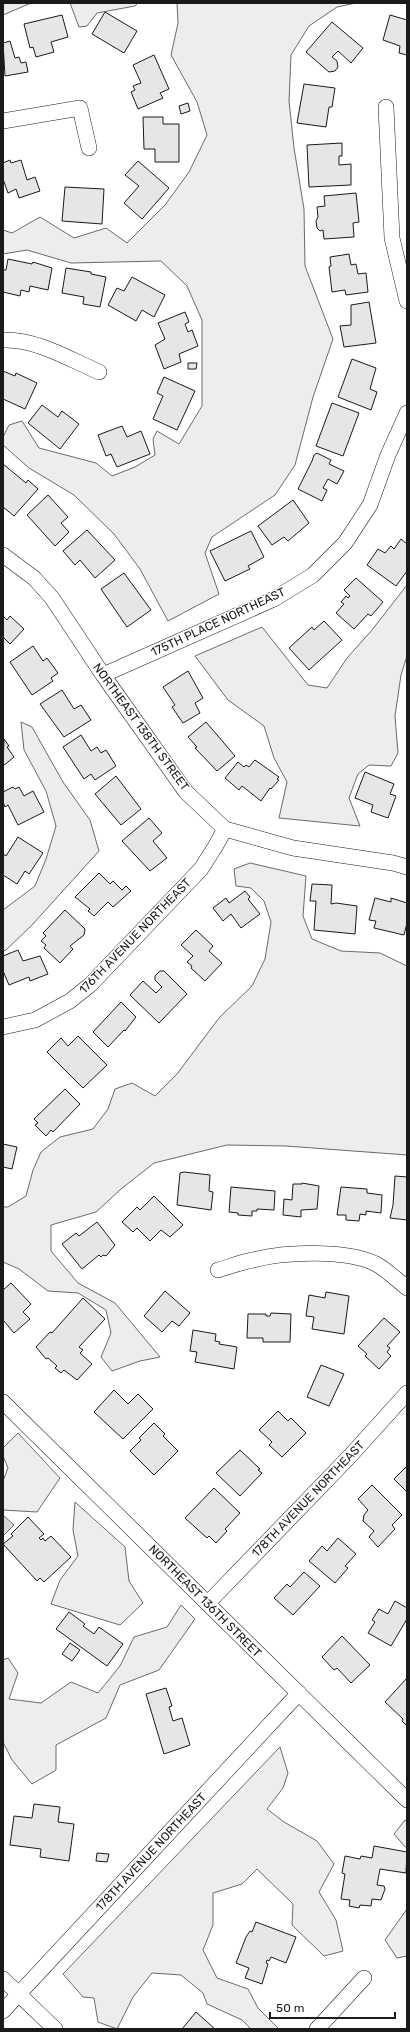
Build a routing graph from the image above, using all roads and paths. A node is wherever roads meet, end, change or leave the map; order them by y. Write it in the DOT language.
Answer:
graph roads {
  1 [pos="386,107"];
  2 [pos="3,121"];
  3 [pos="89,148"];
  4 [pos="407,301"];
  5 [pos="3,340"];
  6 [pos="99,372"];
  7 [pos="407,413"];
  8 [pos="3,555"];
  9 [pos="103,675"];
  10 [pos="225,828"];
  11 [pos="407,867"];
  12 [pos="3,1027"];
  13 [pos="218,1270"];
  14 [pos="407,1288"];
  15 [pos="407,1393"];
  16 [pos="3,1402"];
  17 [pos="208,1604"];
  18 [pos="299,1693"];
  19 [pos="407,1800"];
  20 [pos="364,1978"];
  21 [pos="3,1979"];
  22 [pos="19,1994"];
  23 [pos="3,2011"];
  24 [pos="55,2029"];
  25 [pos="317,2029"];
  1 -- 4 [label="street"];
  2 -- 3 [label="street"];
  5 -- 6 [label="street"];
  7 -- 9 [label="street, 175TH PLACE NORTHEAST"];
  8 -- 9 [label="street, NORTHEAST 138TH STREET"];
  9 -- 10 [label="street, NORTHEAST 138TH STREET"];
  10 -- 11 [label="street, NORTHEAST 138TH STREET"];
  10 -- 12 [label="street, 176TH AVENUE NORTHEAST"];
  13 -- 14 [label="street"];
  15 -- 17 [label="street, 178TH AVENUE NORTHEAST"];
  16 -- 17 [label="street, NORTHEAST 136TH STREET"];
  17 -- 18 [label="street, NORTHEAST 136TH STREET"];
  18 -- 19 [label="street, NORTHEAST 136TH STREET"];
  18 -- 22 [label="street, 178TH AVENUE NORTHEAST"];
  20 -- 25 [label="street"];
  21 -- 22 [label="street"];
  22 -- 23 [label="street, 178TH AVENUE NORTHEAST"];
  22 -- 24 [label="street"];
}
